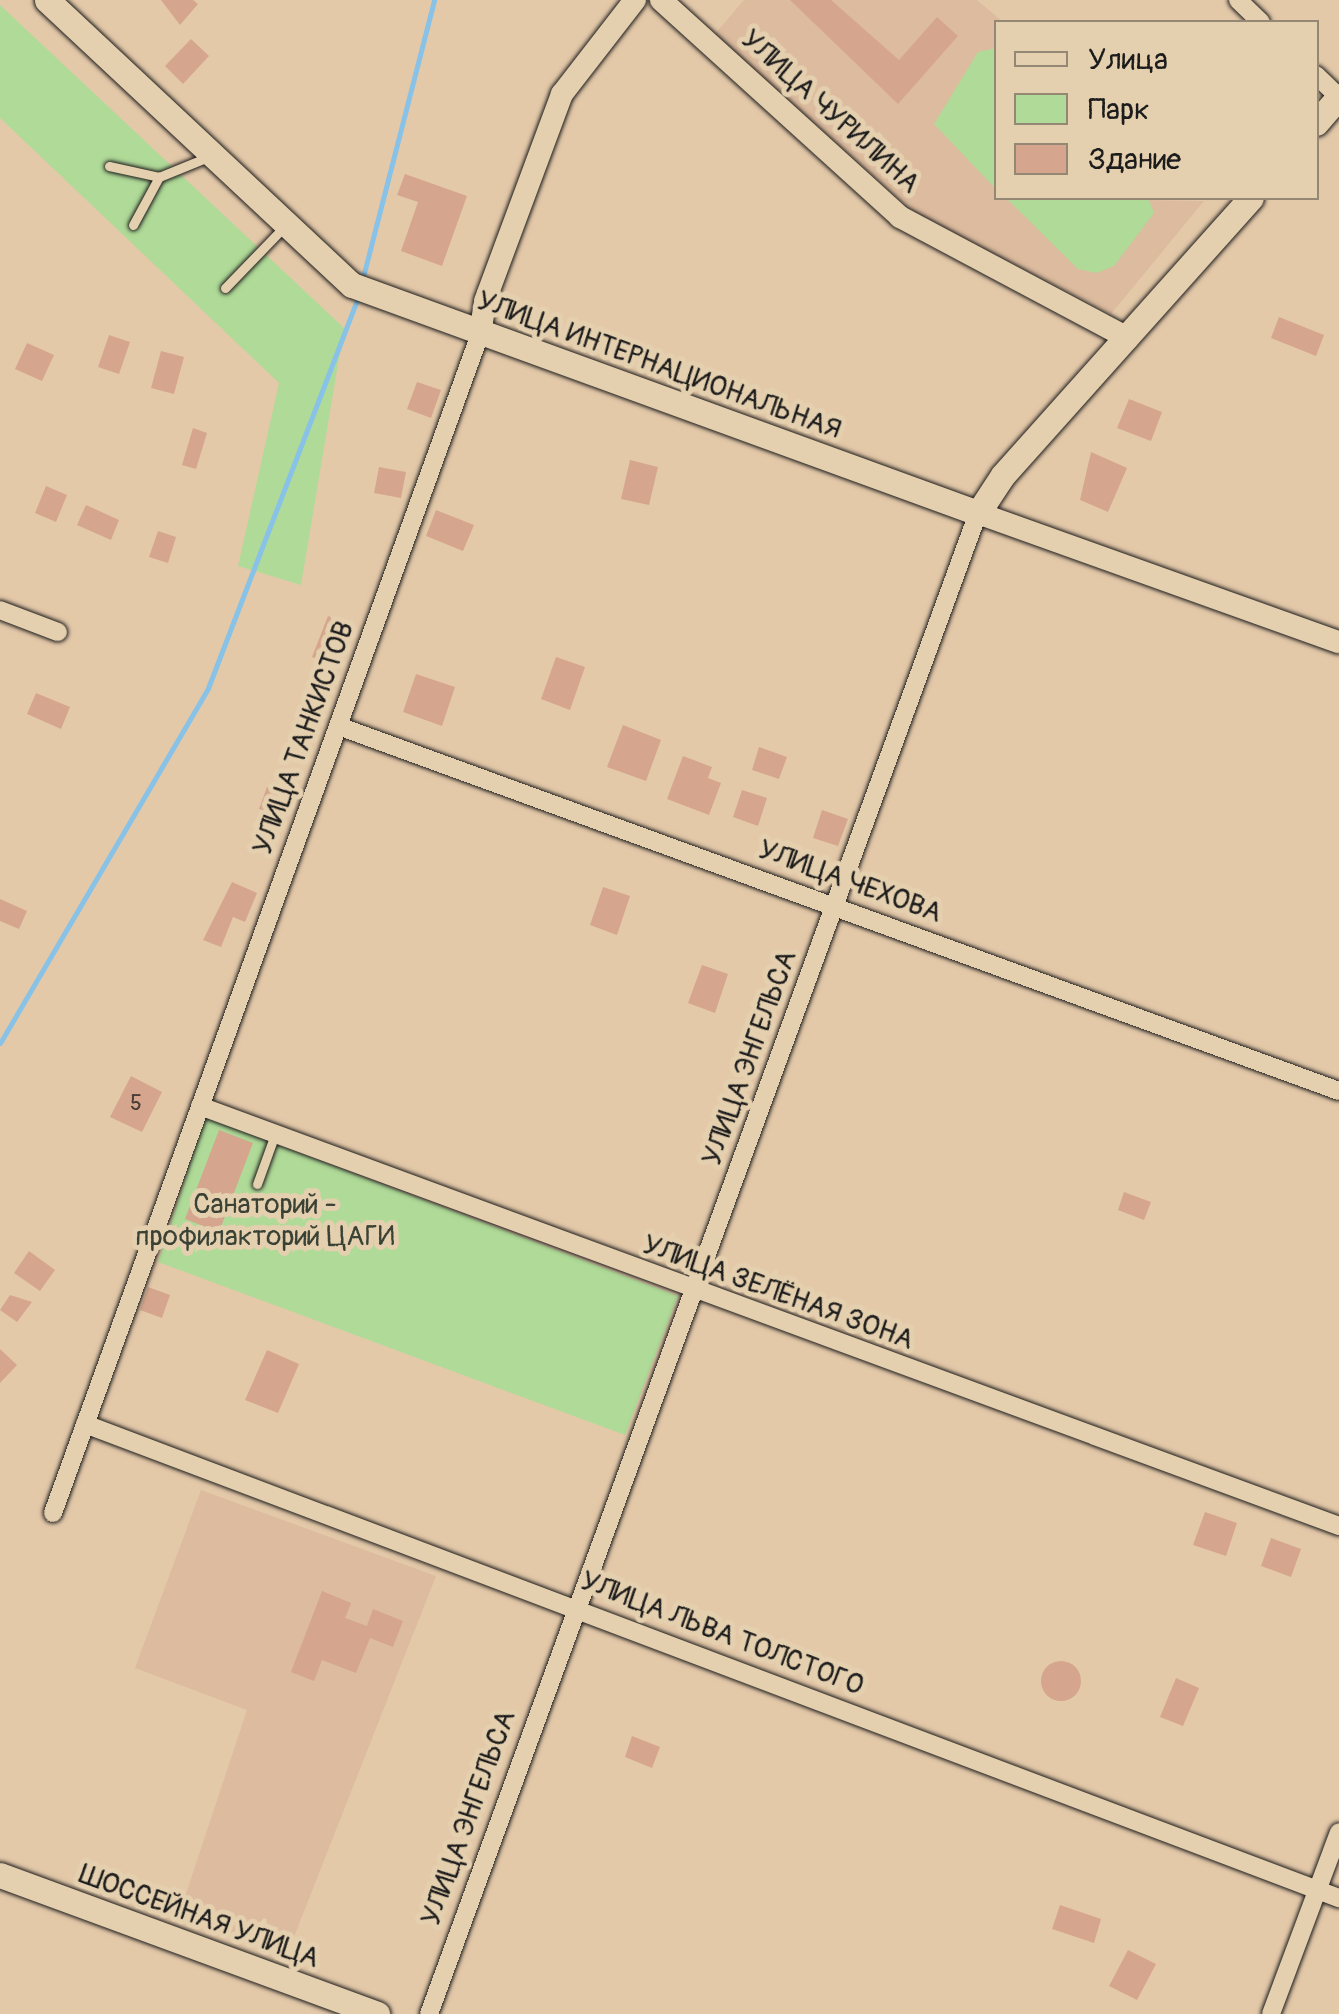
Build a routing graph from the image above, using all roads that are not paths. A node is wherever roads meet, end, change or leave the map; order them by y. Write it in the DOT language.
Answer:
graph roads {
  1 [pos="46,0"];
  2 [pos="635,0"];
  3 [pos="661,0"];
  4 [pos="1238,0"];
  5 [pos="1259,20"];
  6 [pos="1319,79"];
  7 [pos="1339,97"];
  8 [pos="1319,119"];
  9 [pos="210,156"];
  10 [pos="108,166"];
  11 [pos="159,177"];
  12 [pos="1249,200"];
  13 [pos="133,225"];
  14 [pos="284,227"];
  15 [pos="224,288"];
  16 [pos="480,334"];
  17 [pos="1128,338"];
  18 [pos="978,513"];
  19 [pos="0,610"];
  20 [pos="58,632"];
  21 [pos="1339,642"];
  22 [pos="341,727"];
  23 [pos="838,906"];
  24 [pos="1339,1090"];
  25 [pos="200,1106"];
  26 [pos="275,1134"];
  27 [pos="257,1184"];
  28 [pos="696,1293"];
  29 [pos="86,1424"];
  30 [pos="53,1513"];
  31 [pos="1339,1526"];
  32 [pos="578,1608"];
  33 [pos="1339,1832"];
  34 [pos="0,1875"];
  35 [pos="1319,1891"];
  36 [pos="1339,1898"];
  37 [pos="377,2014"];
  38 [pos="429,2014"];
  39 [pos="1271,2014"];
  1 -- 9 [label="main road, УЛИЦА ИНТЕРНАЦИОНАЛЬНАЯ"];
  2 -- 16 [label="street, УЛИЦА ТАНКИСТОВ"];
  3 -- 17 [label="street, УЛИЦА ЧУРИЛИНА"];
  4 -- 5 [label="street"];
  6 -- 7 [label="street"];
  7 -- 8 [label="main road"];
  9 -- 11 [label="lane"];
  9 -- 14 [label="main road, УЛИЦА ИНТЕРНАЦИОНАЛЬНАЯ"];
  10 -- 11 [label="lane"];
  11 -- 13 [label="lane"];
  12 -- 17 [label="main road, УЛИЦА ЭНГЕЛЬСА"];
  14 -- 15 [label="lane"];
  14 -- 16 [label="main road, УЛИЦА ИНТЕРНАЦИОНАЛЬНАЯ"];
  16 -- 18 [label="main road, УЛИЦА ИНТЕРНАЦИОНАЛЬНАЯ"];
  16 -- 22 [label="street, УЛИЦА ТАНКИСТОВ"];
  17 -- 18 [label="main road, УЛИЦА ЭНГЕЛЬСА"];
  18 -- 21 [label="street, УЛИЦА ИНТЕРНАЦИОНАЛЬНАЯ"];
  18 -- 23 [label="street, УЛИЦА ЭНГЕЛЬСА"];
  19 -- 20 [label="street"];
  22 -- 23 [label="street, УЛИЦА ЧЕХОВА"];
  22 -- 25 [label="street, УЛИЦА ТАНКИСТОВ"];
  23 -- 24 [label="street, УЛИЦА ЧЕХОВА"];
  23 -- 28 [label="street, УЛИЦА ЭНГЕЛЬСА"];
  25 -- 26 [label="street, УЛИЦА ЗЕЛЁНАЯ ЗОНА"];
  25 -- 29 [label="street, УЛИЦА ТАНКИСТОВ"];
  26 -- 27 [label="lane"];
  26 -- 28 [label="street, УЛИЦА ЗЕЛЁНАЯ ЗОНА"];
  28 -- 31 [label="street, УЛИЦА ЗЕЛЁНАЯ ЗОНА"];
  28 -- 32 [label="street, УЛИЦА ЭНГЕЛЬСА"];
  29 -- 30 [label="street, УЛИЦА ТАНКИСТОВ"];
  29 -- 32 [label="street, УЛИЦА ЛЬВА ТОЛСТОГО"];
  32 -- 35 [label="street, УЛИЦА ЛЬВА ТОЛСТОГО"];
  32 -- 38 [label="street, УЛИЦА ЭНГЕЛЬСА"];
  33 -- 35 [label="street"];
  34 -- 37 [label="main road, ШОССЕЙНАЯ УЛИЦА"];
  35 -- 36 [label="street, УЛИЦА ЛЬВА ТОЛСТОГО"];
  35 -- 39 [label="street"];
}
